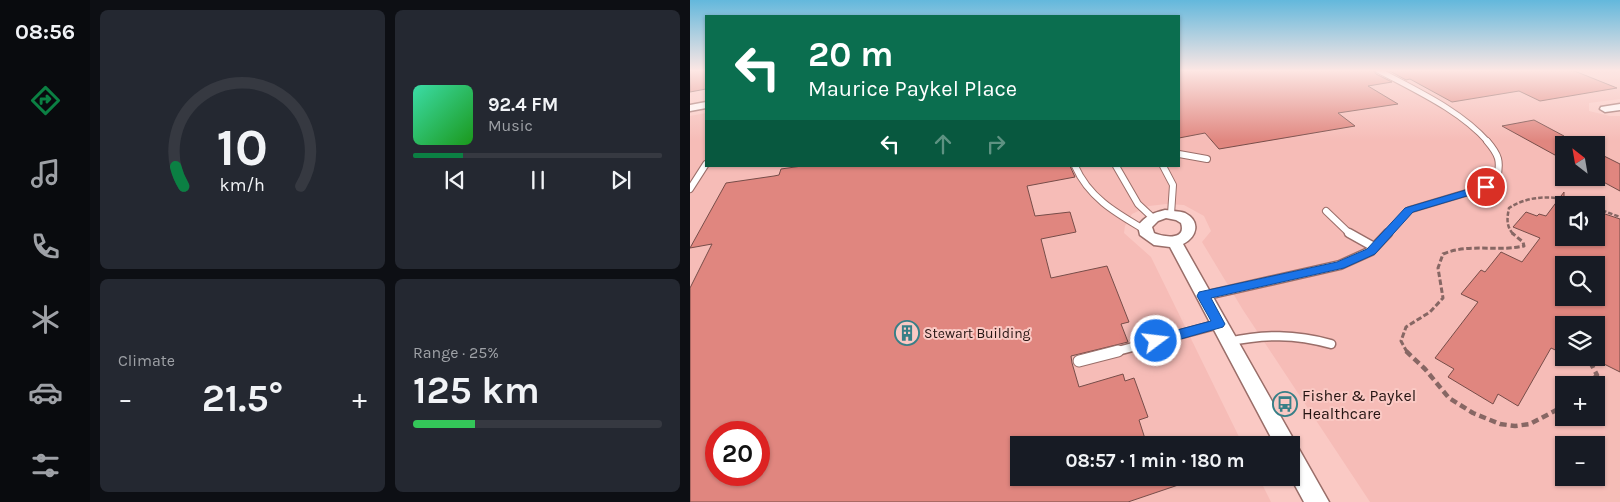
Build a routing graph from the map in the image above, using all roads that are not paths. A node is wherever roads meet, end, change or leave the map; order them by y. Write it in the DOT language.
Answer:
graph roads {
  1 [pos="1419,93"];
  2 [pos="705,105"];
  3 [pos="1620,107"];
  4 [pos="690,108"];
  5 [pos="1605,109"];
  6 [pos="1180,154"];
  7 [pos="1207,159"];
  8 [pos="705,166"];
  9 [pos="1074,167"];
  10 [pos="1117,167"];
  11 [pos="1164,167"];
  12 [pos="690,189"];
  13 [pos="1326,211"];
  14 [pos="1171,214"];
  15 [pos="1153,218"];
  16 [pos="1145,230"];
  17 [pos="1175,242"];
  18 [pos="1374,247"];
  19 [pos="1204,296"];
  20 [pos="1219,324"];
  21 [pos="1228,342"];
  22 [pos="1331,344"];
  23 [pos="1079,361"];
  24 [pos="1281,436"];
  25 [pos="1300,471"];
  26 [pos="1317,502"];
  1 -- 18 [label="lane"];
  2 -- 4 [label="street"];
  3 -- 5 [label="street"];
  6 -- 7 [label="lane"];
  8 -- 12 [label="lane"];
  9 -- 16 [label="lane"];
  10 -- 15 [label="lane"];
  11 -- 14 [label="lane"];
  13 -- 18 [label="lane"];
  14 -- 15 [label="street"];
  14 -- 17 [label="street"];
  15 -- 16 [label="street"];
  16 -- 17 [label="street"];
  17 -- 19 [label="street"];
  18 -- 19 [label="lane"];
  19 -- 20 [label="street"];
  20 -- 21 [label="street"];
  20 -- 23 [label="lane"];
  21 -- 22 [label="lane"];
  21 -- 24 [label="street"];
  25 -- 26 [label="street"];
}
